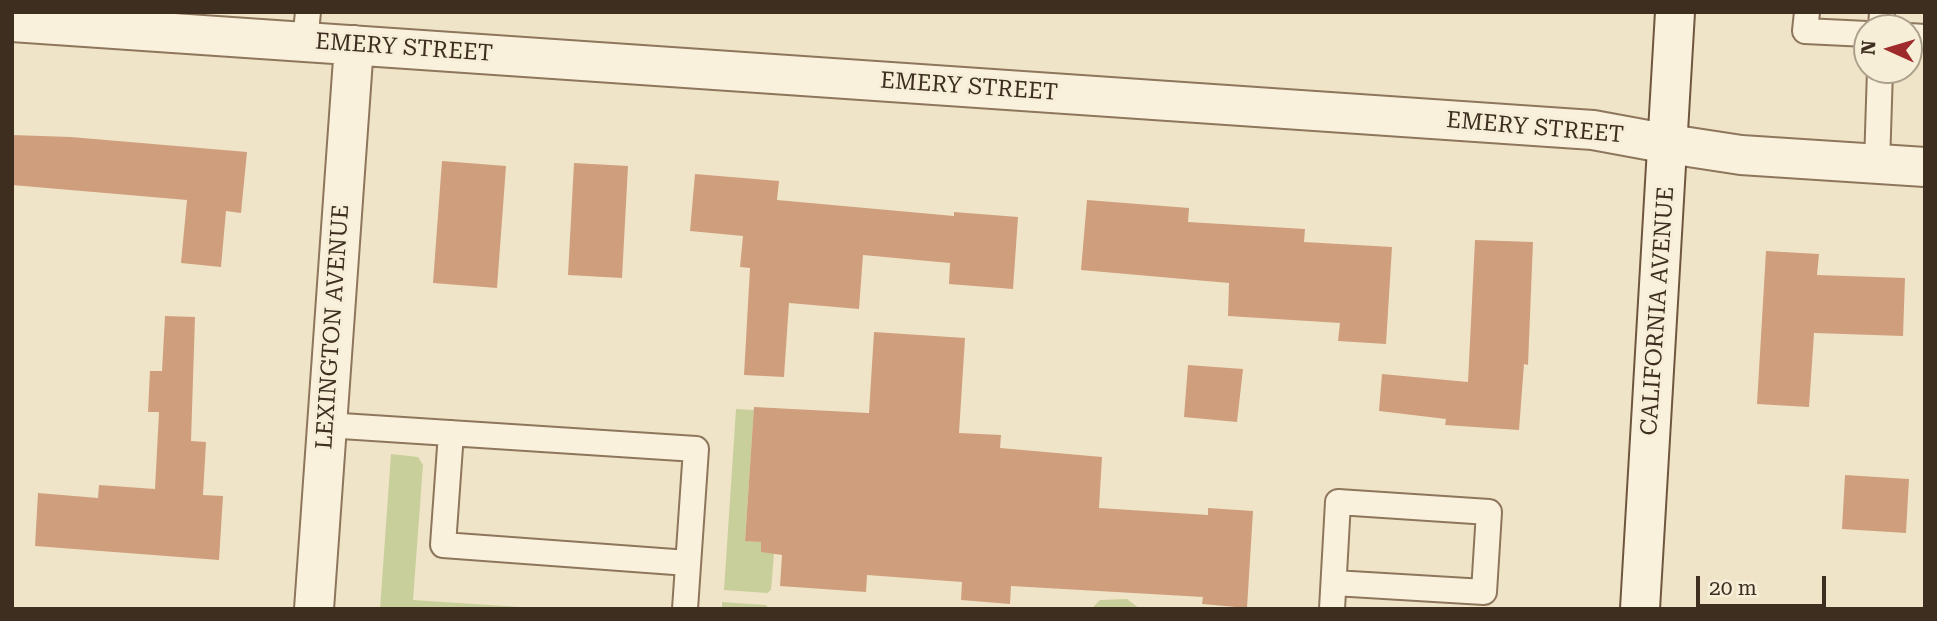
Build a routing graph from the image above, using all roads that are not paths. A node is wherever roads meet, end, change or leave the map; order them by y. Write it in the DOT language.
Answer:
graph roads {
  1 [pos="1675,12"];
  2 [pos="1807,12"];
  3 [pos="12,22"];
  4 [pos="306,27"];
  5 [pos="1853,33"];
  6 [pos="354,45"];
  7 [pos="1880,84"];
  8 [pos="1668,144"];
  9 [pos="1877,164"];
  10 [pos="1925,167"];
  11 [pos="327,425"];
  12 [pos="451,433"];
  13 [pos="688,563"];
  14 [pos="1334,583"];
  15 [pos="314,609"];
  16 [pos="685,609"];
  17 [pos="1332,609"];
  18 [pos="1640,609"];
  1 -- 8 [label="street, CALIFORNIA AVENUE"];
  2 -- 5 [label="lane"];
  3 -- 4 [label="street, EMERY STREET"];
  4 -- 6 [label="street, EMERY STREET"];
  6 -- 8 [label="street, EMERY STREET"];
  6 -- 11 [label="street, LEXINGTON AVENUE"];
  7 -- 9 [label="lane"];
  8 -- 9 [label="street, EMERY STREET"];
  8 -- 18 [label="street, CALIFORNIA AVENUE"];
  9 -- 10 [label="street, EMERY STREET"];
  11 -- 12 [label="lane"];
  11 -- 15 [label="street, LEXINGTON AVENUE"];
  12 -- 13 [label="lane"];
  12 -- 13 [label="lane"];
  13 -- 16 [label="lane"];
  14 -- 14 [label="lane"];
  14 -- 17 [label="lane"];
}
